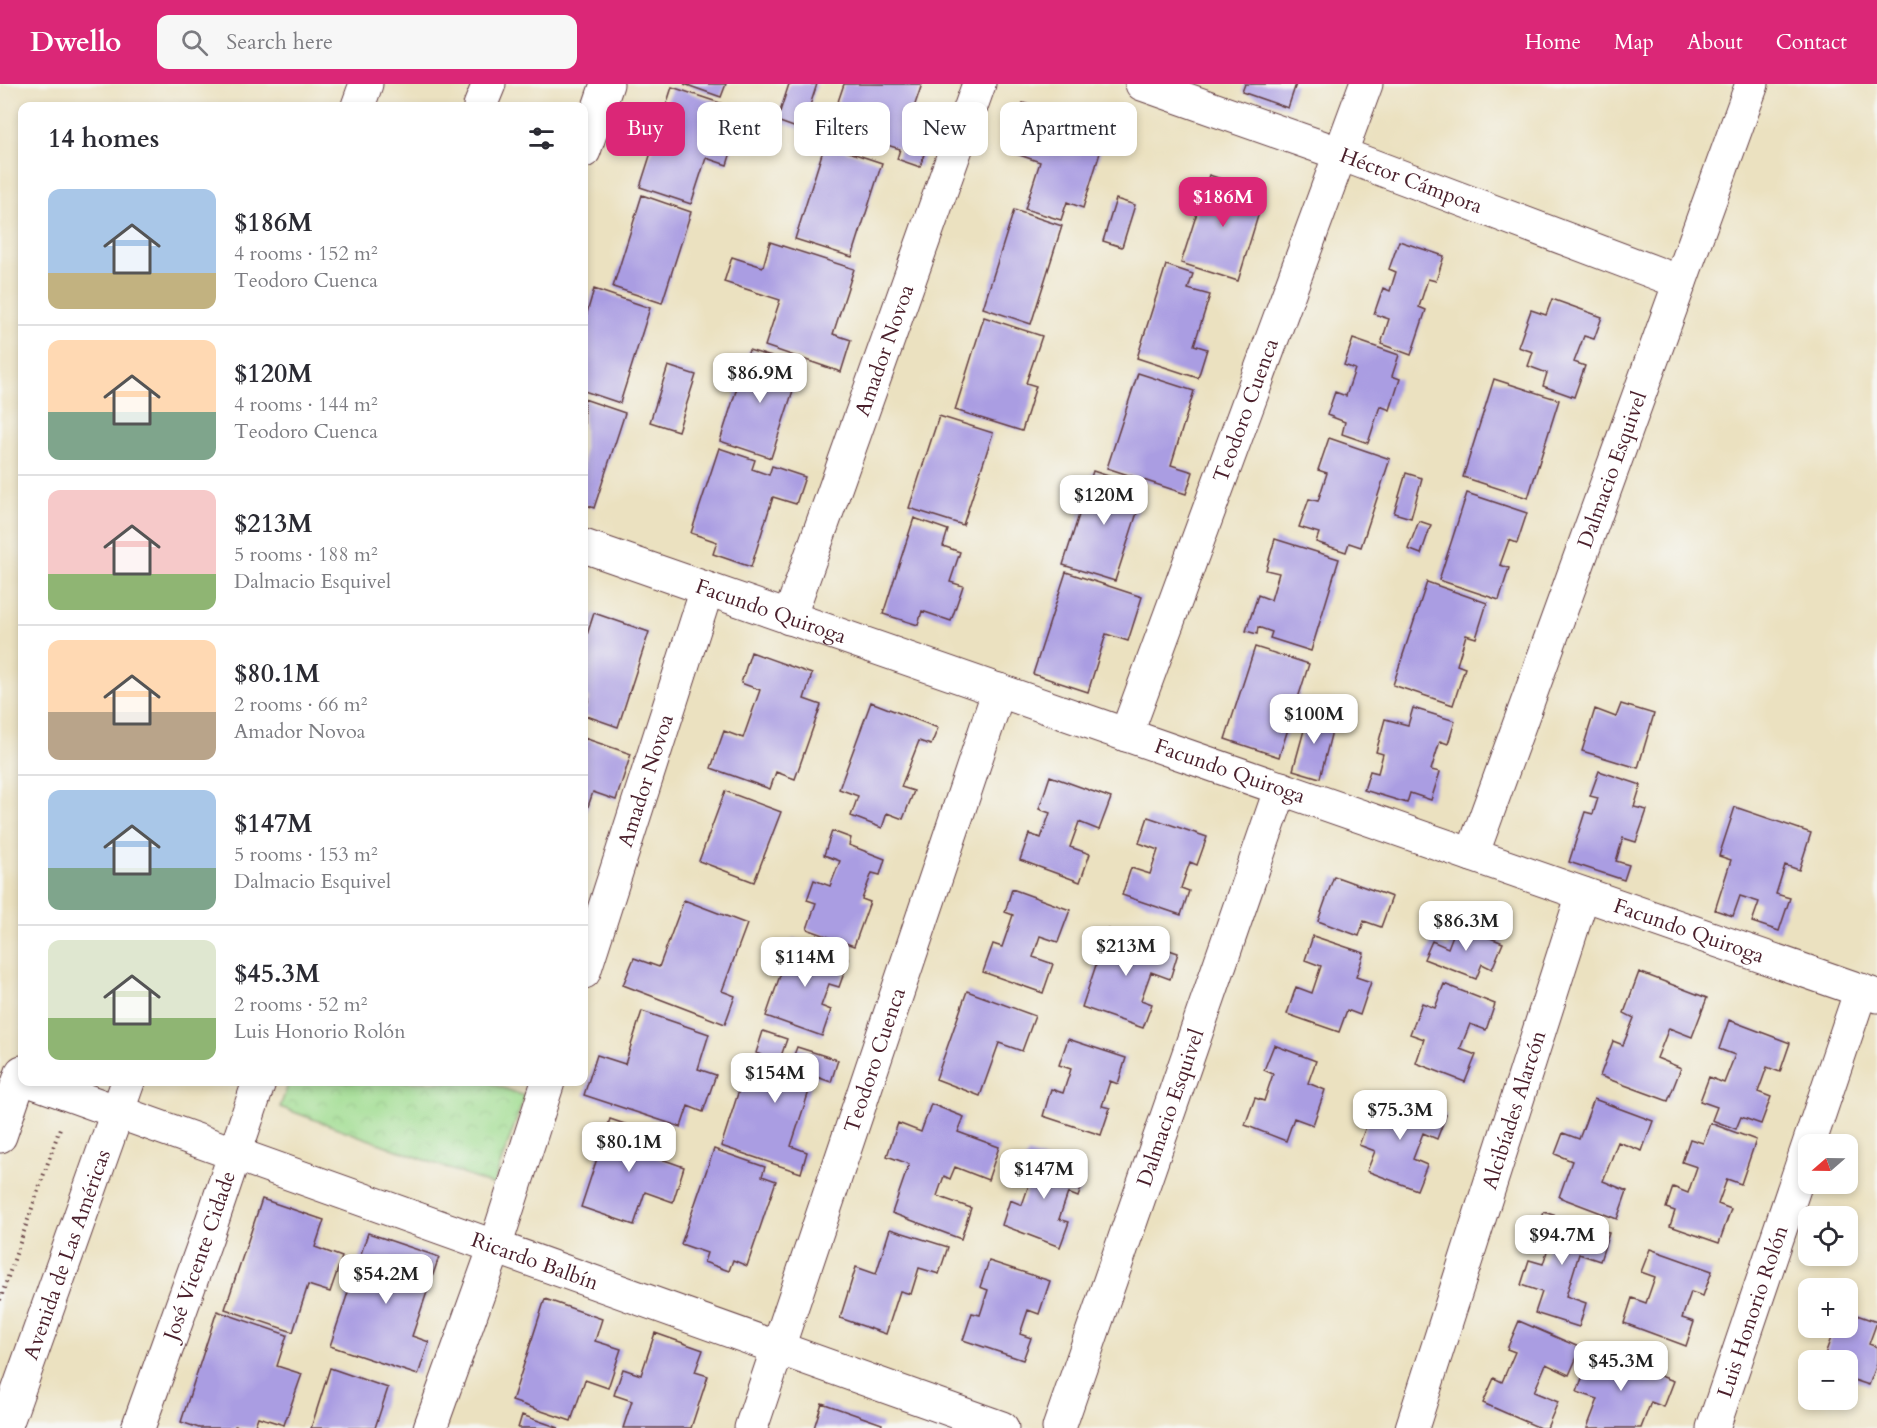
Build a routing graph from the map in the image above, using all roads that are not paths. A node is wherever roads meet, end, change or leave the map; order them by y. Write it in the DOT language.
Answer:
graph roads {
  1 [pos="366,84"];
  2 [pos="489,84"];
  3 [pos="607,84"];
  4 [pos="979,84"];
  5 [pos="1142,84"];
  6 [pos="1366,84"];
  7 [pos="1752,84"];
  8 [pos="359,102"];
  9 [pos="482,102"];
  10 [pos="588,139"];
  11 [pos="1341,154"];
  12 [pos="1680,282"];
  13 [pos="588,547"];
  14 [pos="707,588"];
  15 [pos="789,618"];
  16 [pos="999,690"];
  17 [pos="1126,735"];
  18 [pos="1281,788"];
  19 [pos="1472,855"];
  20 [pos="1583,894"];
  21 [pos="588,960"];
  22 [pos="1869,993"];
  23 [pos="21,1086"];
  24 [pos="48,1086"];
  25 [pos="258,1086"];
  26 [pos="547,1086"];
  27 [pos="123,1096"];
  28 [pos="0,1136"];
  29 [pos="234,1153"];
  30 [pos="495,1246"];
  31 [pos="778,1348"];
  32 [pos="5,1428"];
  33 [pos="138,1428"];
  34 [pos="430,1428"];
  35 [pos="751,1428"];
  36 [pos="1002,1428"];
  37 [pos="1059,1428"];
  38 [pos="1412,1428"];
  39 [pos="1713,1428"];
  1 -- 8 [label="street"];
  2 -- 9 [label="street"];
  3 -- 10 [label="street"];
  4 -- 15 [label="street, Amador Novoa"];
  5 -- 11 [label="street, Héctor Cámpora"];
  6 -- 11 [label="street, Teodoro Cuenca"];
  7 -- 12 [label="street, Dalmacio Esquivel"];
  11 -- 12 [label="street, Héctor Cámpora"];
  11 -- 17 [label="street, Teodoro Cuenca"];
  12 -- 19 [label="street, Dalmacio Esquivel"];
  13 -- 14 [label="street, Facundo Quiroga"];
  14 -- 15 [label="street, Facundo Quiroga"];
  14 -- 21 [label="street, Amador Novoa"];
  15 -- 16 [label="street, Facundo Quiroga"];
  16 -- 17 [label="street, Facundo Quiroga"];
  16 -- 31 [label="street, Teodoro Cuenca"];
  17 -- 18 [label="street, Facundo Quiroga"];
  18 -- 19 [label="street, Facundo Quiroga"];
  18 -- 37 [label="street, Dalmacio Esquivel"];
  19 -- 20 [label="street, Facundo Quiroga"];
  20 -- 22 [label="street, Facundo Quiroga"];
  20 -- 38 [label="street, Alcibíades Alarcón"];
  22 -- 39 [label="street, Luis Honorio Rolón"];
  23 -- 28 [label="street"];
  24 -- 27 [label="street, Ricardo Balbín"];
  25 -- 29 [label="street, José Vicente Cidade"];
  26 -- 30 [label="street"];
  27 -- 29 [label="street, Ricardo Balbín"];
  27 -- 32 [label="street, Avenida de Las Américas"];
  29 -- 30 [label="street, Ricardo Balbín"];
  29 -- 33 [label="street, José Vicente Cidade"];
  30 -- 31 [label="street, Ricardo Balbín"];
  30 -- 34 [label="street"];
  31 -- 35 [label="street, Teodoro Cuenca"];
  31 -- 36 [label="street, Ricardo Balbín"];
}
